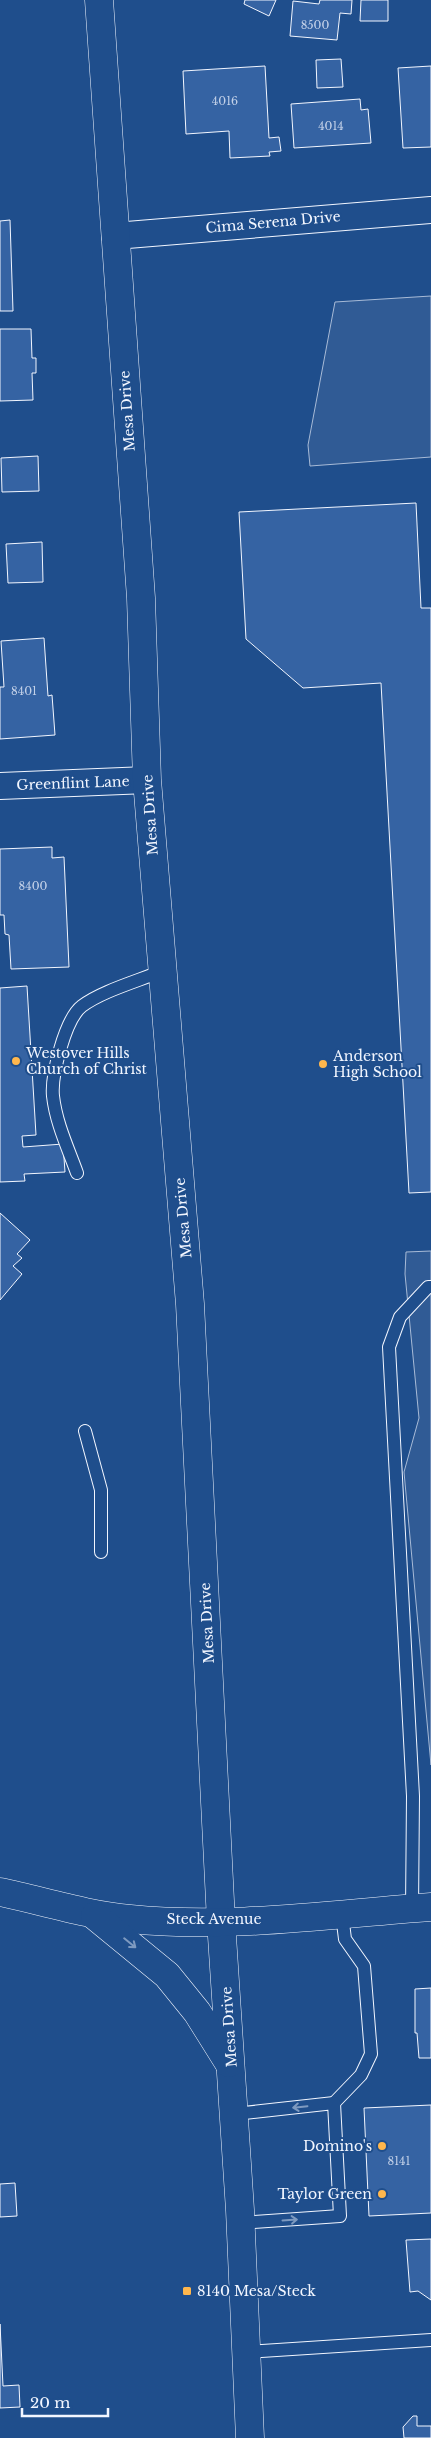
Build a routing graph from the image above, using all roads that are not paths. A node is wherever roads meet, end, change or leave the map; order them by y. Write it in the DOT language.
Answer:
graph roads {
  1 [pos="99,0"];
  2 [pos="431,210"];
  3 [pos="115,236"];
  4 [pos="147,780"];
  5 [pos="0,786"];
  6 [pos="162,970"];
  7 [pos="77,1173"];
  8 [pos="431,1287"];
  9 [pos="85,1431"];
  10 [pos="101,1552"];
  11 [pos="0,1892"];
  12 [pos="422,1908"];
  13 [pos="92,1913"];
  14 [pos="342,1915"];
  15 [pos="221,1921"];
  16 [pos="232,2067"];
  17 [pos="334,2104"];
  18 [pos="235,2114"];
  19 [pos="241,2223"];
  20 [pos="431,2340"];
  21 [pos="246,2352"];
  22 [pos="250,2438"];
  1 -- 3 [label="street, Mesa Drive"];
  2 -- 3 [label="street, Cima Serena Drive"];
  3 -- 4 [label="street, Mesa Drive"];
  4 -- 5 [label="street, Greenflint Lane"];
  4 -- 6 [label="street, Mesa Drive"];
  6 -- 7 [label="lane"];
  6 -- 15 [label="street, Mesa Drive"];
  8 -- 12 [label="lane"];
  9 -- 10 [label="lane"];
  11 -- 13 [label="street, Steck Avenue"];
  12 -- 14 [label="street, Steck Avenue"];
  13 -- 15 [label="street, Steck Avenue"];
  13 -- 16 [label="street, one-way"];
  14 -- 15 [label="street, Steck Avenue"];
  14 -- 17 [label="lane"];
  15 -- 16 [label="street, Mesa Drive"];
  16 -- 18 [label="street, Mesa Drive"];
  17 -- 18 [label="lane, one-way"];
  19 -- 17 [label="lane, one-way"];
  18 -- 19 [label="street, Mesa Drive"];
  19 -- 21 [label="street, Mesa Drive"];
  20 -- 21 [label="lane"];
  21 -- 22 [label="street, Mesa Drive"];
}
